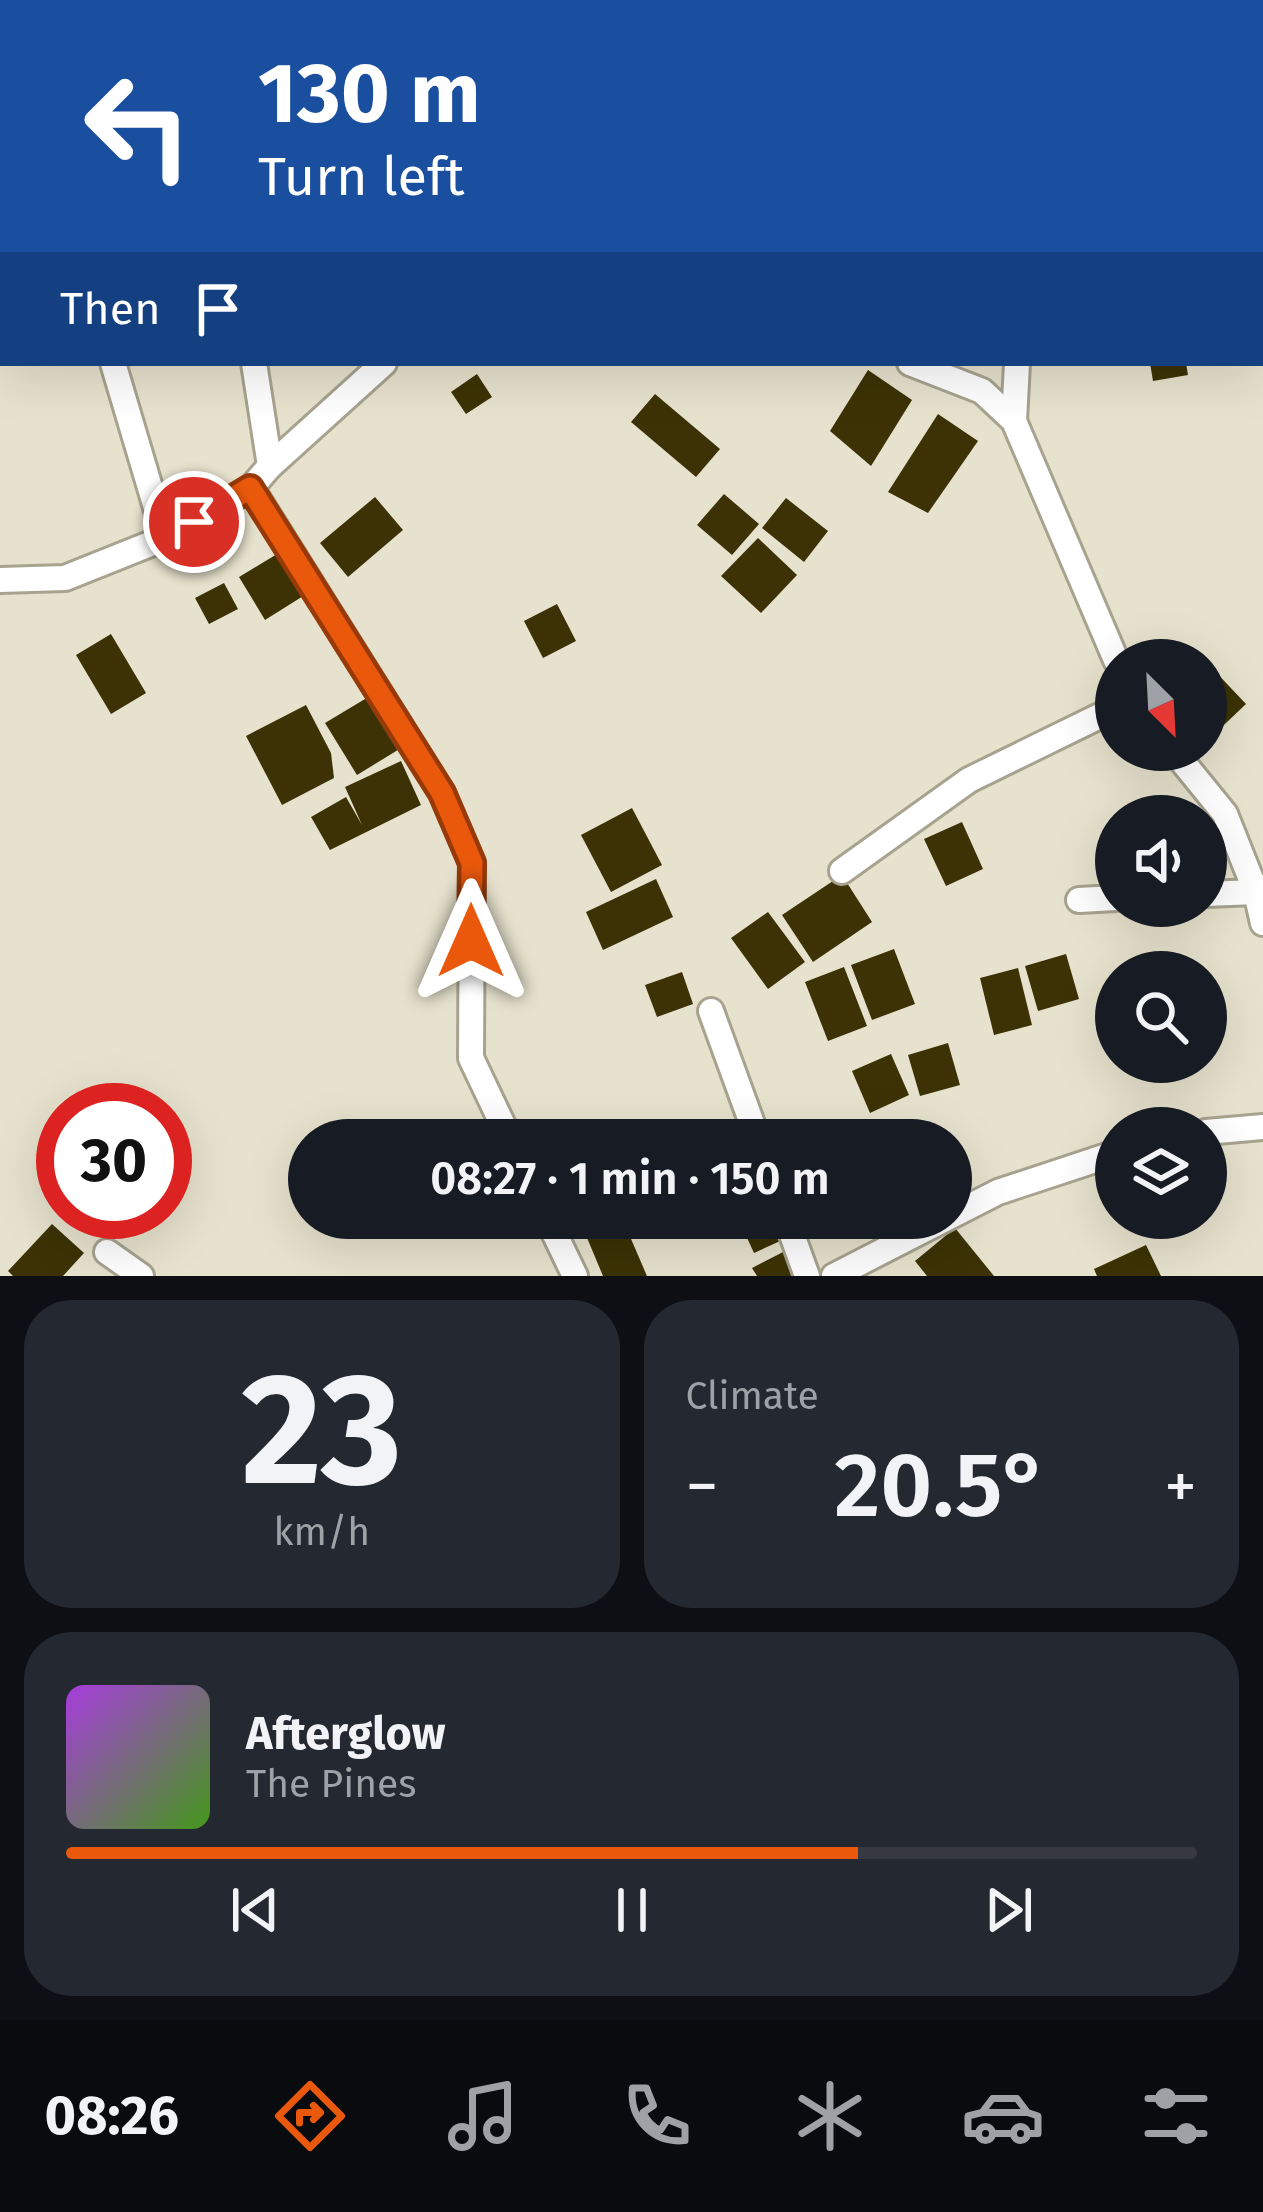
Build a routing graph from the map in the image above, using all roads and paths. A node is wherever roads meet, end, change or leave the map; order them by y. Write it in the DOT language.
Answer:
graph roads {
  1 [pos="114,366"];
  2 [pos="254,366"];
  3 [pos="381,366"];
  4 [pos="918,366"];
  5 [pos="1017,366"];
  6 [pos="1014,421"];
  7 [pos="270,466"];
  8 [pos="250,488"];
  9 [pos="165,538"];
  10 [pos="0,580"];
  11 [pos="1107,639"];
  12 [pos="1095,718"];
  13 [pos="1190,771"];
  14 [pos="842,871"];
  15 [pos="1260,889"];
  16 [pos="1227,892"];
  17 [pos="1095,899"];
  18 [pos="1079,900"];
  19 [pos="1263,923"];
  20 [pos="711,1011"];
  21 [pos="500,1119"];
  22 [pos="750,1119"];
  23 [pos="1263,1126"];
  24 [pos="1227,1130"];
  25 [pos="1095,1160"];
  26 [pos="972,1205"];
  27 [pos="557,1239"];
  28 [pos="794,1239"];
  29 [pos="906,1239"];
  30 [pos="107,1252"];
  31 [pos="141,1276"];
  32 [pos="575,1276"];
  33 [pos="807,1276"];
  34 [pos="834,1276"];
  1 -- 9 [label="street"];
  2 -- 7 [label="street"];
  3 -- 7 [label="street"];
  4 -- 6 [label="street"];
  5 -- 6 [label="street"];
  6 -- 11 [label="street"];
  7 -- 8 [label="street"];
  8 -- 9 [label="street"];
  8 -- 21 [label="street"];
  9 -- 10 [label="street"];
  12 -- 14 [label="street"];
  13 -- 15 [label="street"];
  15 -- 16 [label="street"];
  15 -- 19 [label="street"];
  17 -- 18 [label="street"];
  20 -- 22 [label="street"];
  23 -- 24 [label="street"];
  25 -- 26 [label="street"];
  27 -- 32 [label="street"];
  28 -- 33 [label="street"];
  29 -- 34 [label="street"];
  30 -- 31 [label="street"];
}
